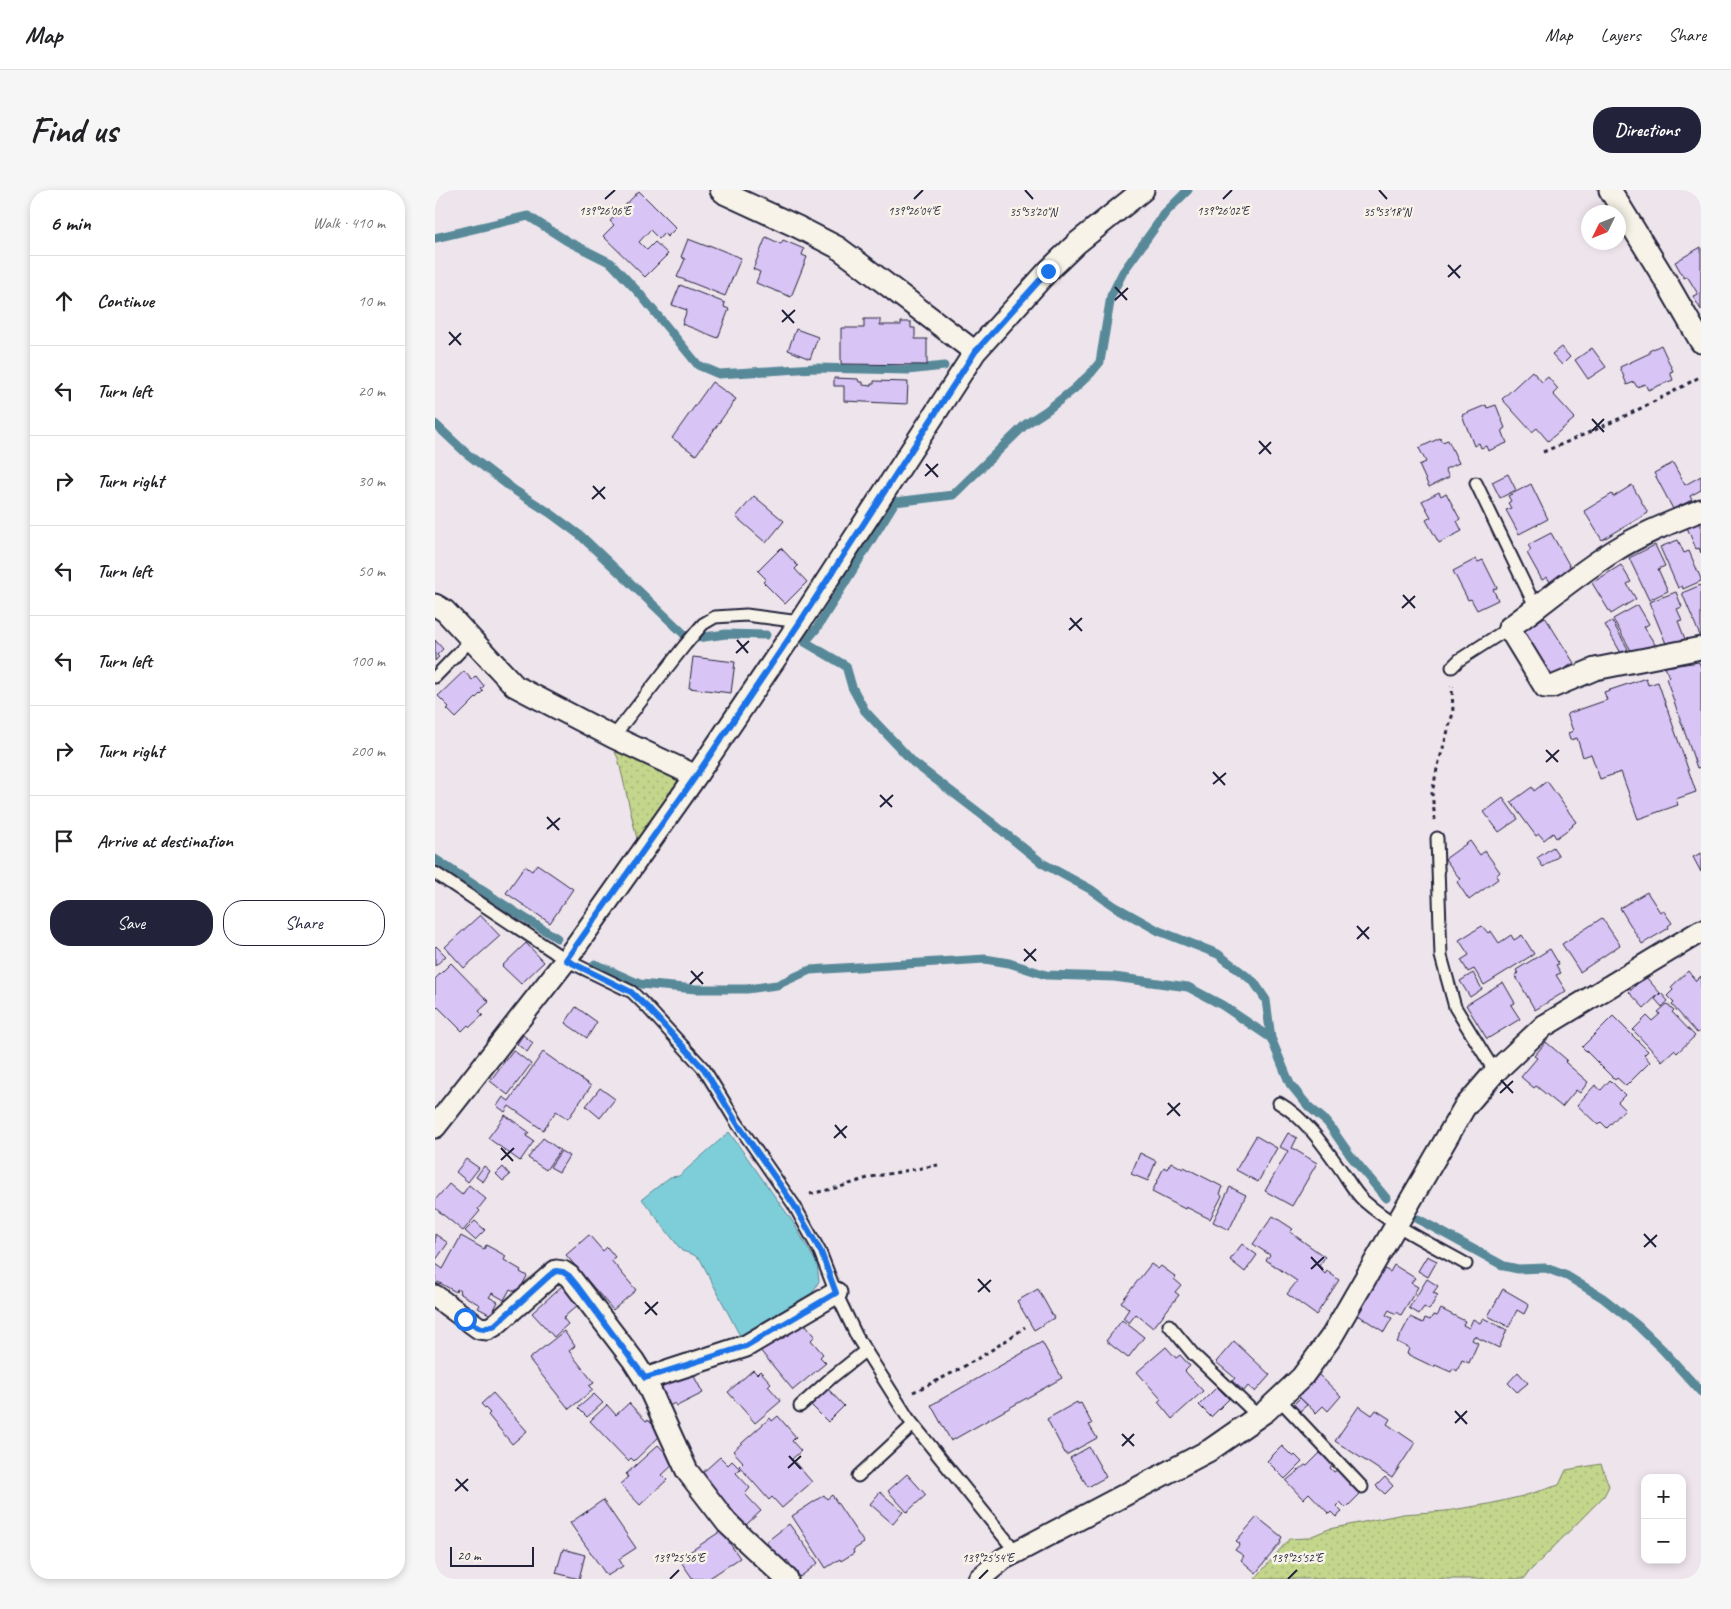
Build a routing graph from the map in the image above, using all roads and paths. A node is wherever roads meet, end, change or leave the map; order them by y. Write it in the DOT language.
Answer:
graph roads {
  1 [pos="721,190"];
  2 [pos="1143,190"];
  3 [pos="1610,190"];
  4 [pos="1699,335"];
  5 [pos="975,352"];
  6 [pos="1701,376"];
  7 [pos="1543,452"];
  8 [pos="1476,483"];
  9 [pos="1701,510"];
  10 [pos="435,605"];
  11 [pos="1536,608"];
  12 [pos="800,622"];
  13 [pos="1509,628"];
  14 [pos="471,640"];
  15 [pos="1701,648"];
  16 [pos="1453,667"];
  17 [pos="435,678"];
  18 [pos="613,737"];
  19 [pos="696,776"];
  20 [pos="1437,838"];
  21 [pos="435,873"];
  22 [pos="1701,931"];
  23 [pos="566,960"];
  24 [pos="1495,1072"];
  25 [pos="1279,1103"];
  26 [pos="435,1127"];
  27 [pos="938,1165"];
  28 [pos="790,1200"];
  29 [pos="1396,1223"];
  30 [pos="1466,1264"];
  31 [pos="836,1293"];
  32 [pos="435,1296"];
  33 [pos="1169,1325"];
  34 [pos="1025,1328"];
  35 [pos="866,1350"];
  36 [pos="645,1378"];
  37 [pos="1279,1399"];
  38 [pos="897,1400"];
  39 [pos="800,1406"];
  40 [pos="1258,1416"];
  41 [pos="913,1425"];
  42 [pos="858,1476"];
  43 [pos="1362,1487"];
  44 [pos="1016,1552"];
  45 [pos="787,1579"];
  46 [pos="979,1579"];
  1 -- 5 [label="street"];
  2 -- 5 [label="street"];
  3 -- 4 [label="street"];
  5 -- 12 [label="street"];
  6 -- 7 [label="path"];
  8 -- 11 [label="lane"];
  9 -- 11 [label="street"];
  10 -- 14 [label="street"];
  11 -- 13 [label="street"];
  12 -- 18 [label="lane"];
  12 -- 19 [label="street"];
  13 -- 15 [label="street"];
  13 -- 16 [label="lane"];
  14 -- 17 [label="lane"];
  14 -- 18 [label="street"];
  16 -- 20 [label="path"];
  18 -- 19 [label="street"];
  19 -- 23 [label="street"];
  20 -- 24 [label="lane"];
  21 -- 23 [label="lane"];
  22 -- 24 [label="street"];
  23 -- 26 [label="street"];
  23 -- 28 [label="lane"];
  24 -- 29 [label="street"];
  25 -- 29 [label="lane"];
  27 -- 28 [label="path"];
  28 -- 31 [label="lane"];
  29 -- 30 [label="lane"];
  29 -- 37 [label="street"];
  31 -- 35 [label="lane"];
  31 -- 36 [label="street"];
  32 -- 36 [label="street"];
  33 -- 40 [label="lane"];
  34 -- 38 [label="path"];
  35 -- 38 [label="lane"];
  35 -- 39 [label="lane"];
  36 -- 45 [label="street"];
  37 -- 40 [label="street"];
  37 -- 43 [label="lane"];
  38 -- 41 [label="lane"];
  40 -- 44 [label="street"];
  41 -- 42 [label="lane"];
  41 -- 44 [label="lane"];
  44 -- 46 [label="street"];
}
